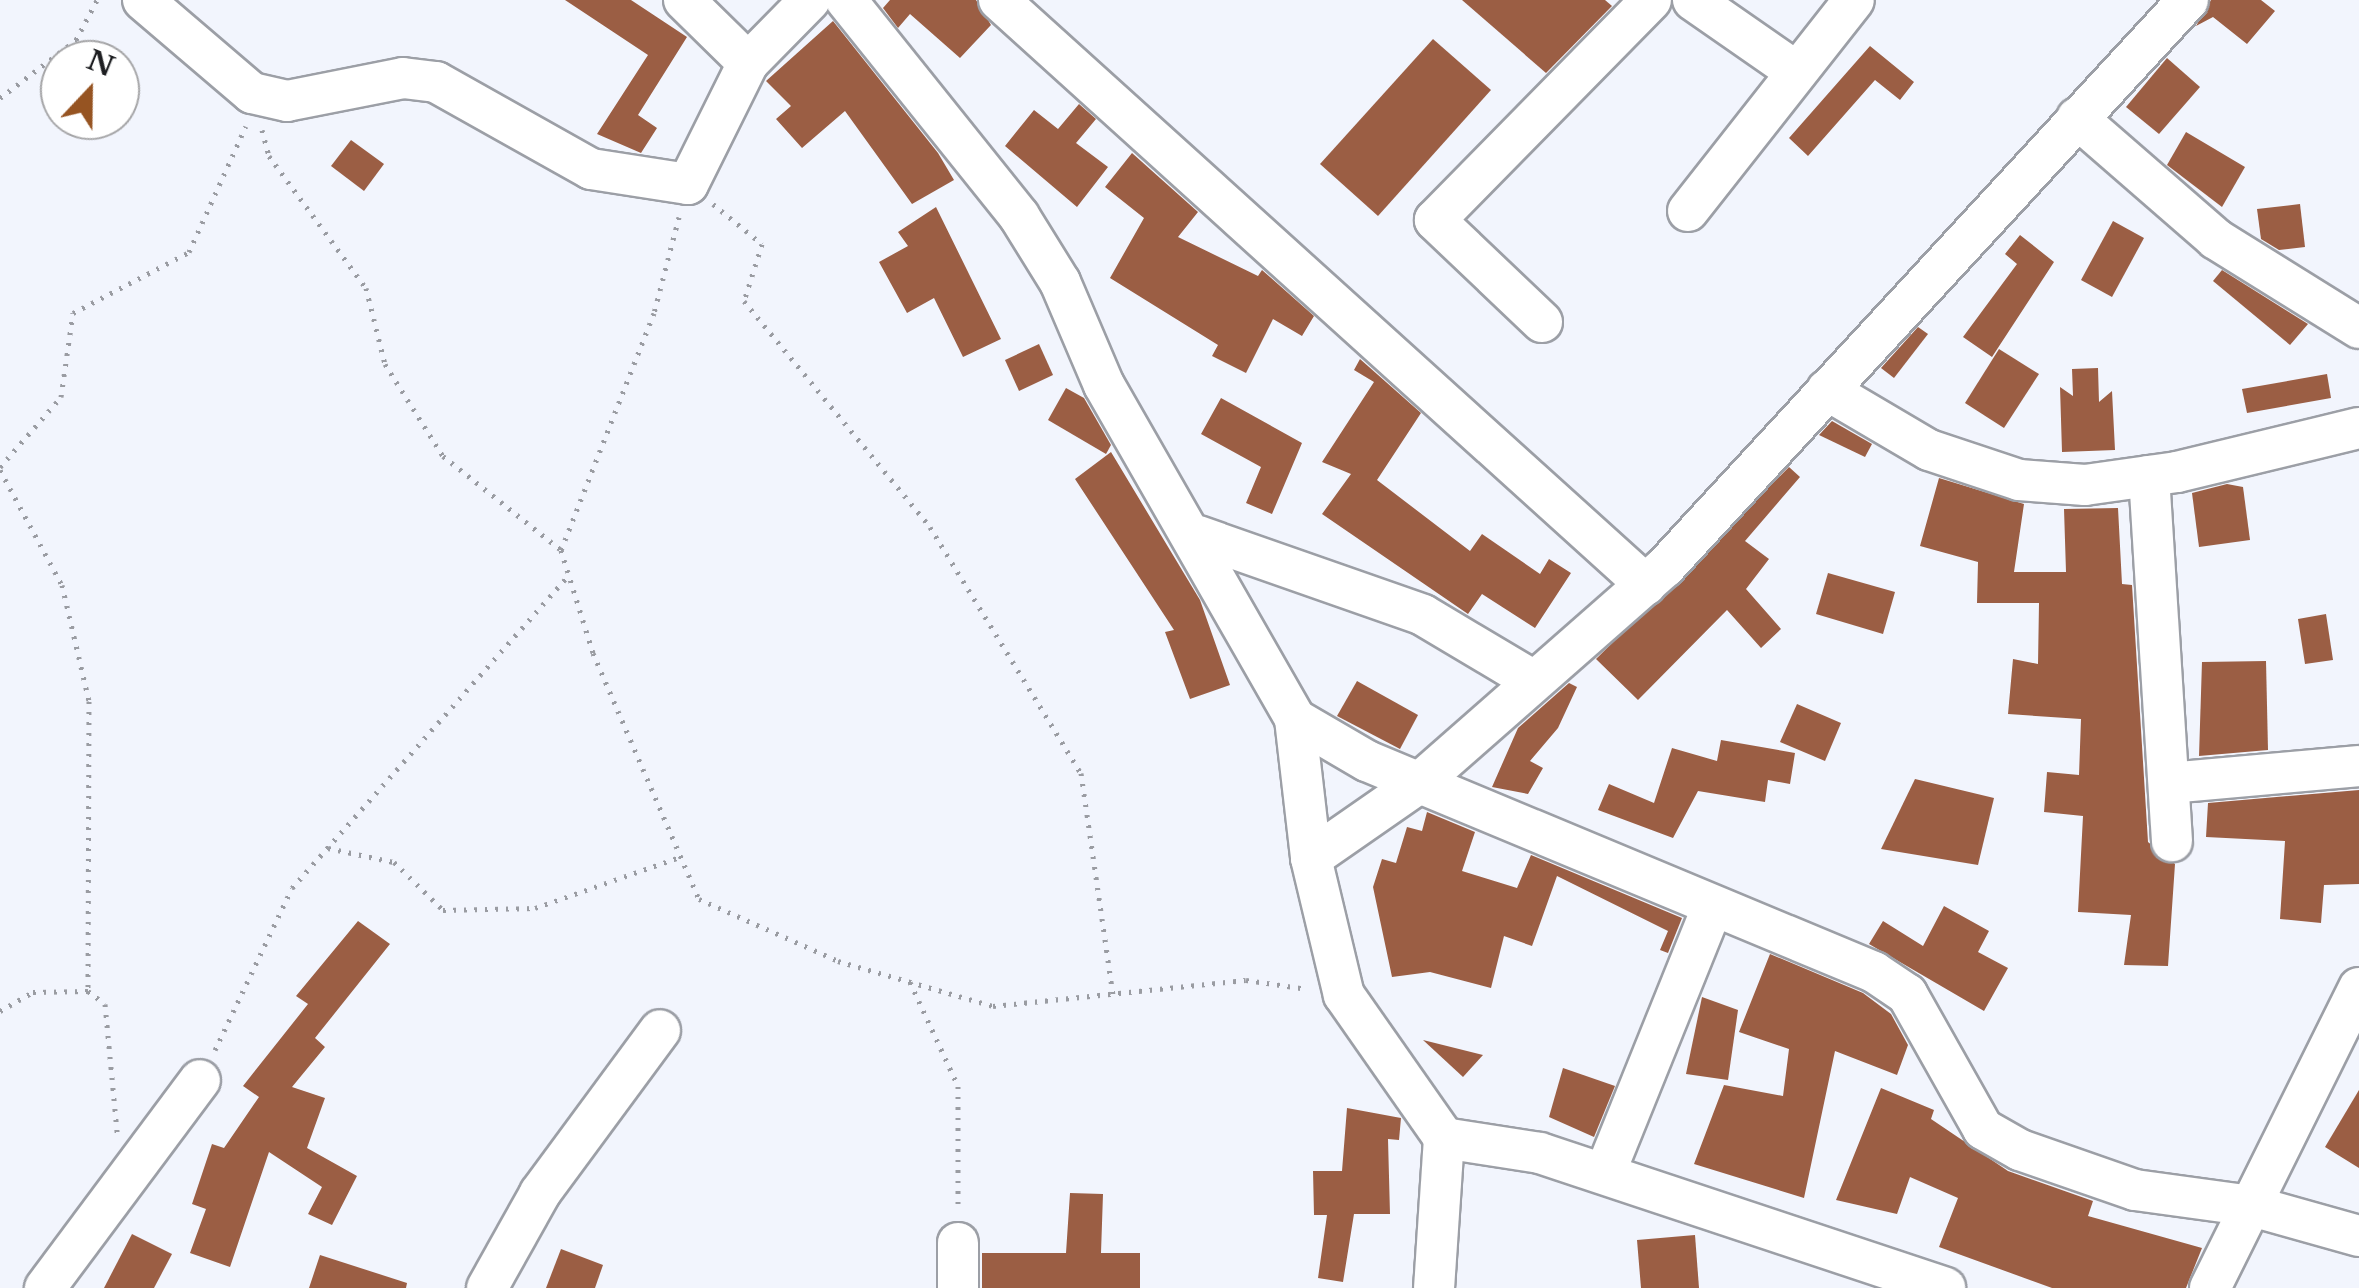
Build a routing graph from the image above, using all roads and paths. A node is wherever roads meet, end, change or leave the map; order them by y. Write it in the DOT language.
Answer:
graph roads {
  1 [pos="97,0"];
  2 [pos="143,0"];
  3 [pos="684,0"];
  4 [pos="810,0"];
  5 [pos="846,0"];
  6 [pos="999,0"];
  7 [pos="1652,0"];
  8 [pos="1693,0"];
  9 [pos="1854,0"];
  10 [pos="2188,0"];
  11 [pos="748,63"];
  12 [pos="1795,71"];
  13 [pos="0,98"];
  14 [pos="254,99"];
  15 [pos="2077,118"];
  16 [pos="688,184"];
  17 [pos="1688,210"];
  18 [pos="1542,322"];
  19 [pos="2359,328"];
  20 [pos="1827,390"];
  21 [pos="2359,428"];
  22 [pos="0,469"];
  23 [pos="2149,476"];
  24 [pos="1198,536"];
  25 [pos="561,550"];
  26 [pos="569,575"];
  27 [pos="1646,584"];
  28 [pos="1532,680"];
  29 [pos="1295,718"];
  30 [pos="2359,766"];
  31 [pos="1420,783"];
  32 [pos="2169,783"];
  33 [pos="2172,840"];
  34 [pos="328,848"];
  35 [pos="681,857"];
  36 [pos="1311,858"];
  37 [pos="1712,908"];
  38 [pos="910,982"];
  39 [pos="2359,988"];
  40 [pos="88,991"];
  41 [pos="1113,995"];
  42 [pos="1344,995"];
  43 [pos="0,1011"];
  44 [pos="660,1030"];
  45 [pos="200,1080"];
  46 [pos="1444,1138"];
  47 [pos="139,1163"];
  48 [pos="1605,1173"];
  49 [pos="2252,1206"];
  50 [pos="2359,1236"];
  51 [pos="958,1243"];
  52 [pos="45,1288"];
  53 [pos="487,1288"];
  54 [pos="958,1288"];
  55 [pos="1434,1288"];
  56 [pos="1945,1288"];
  57 [pos="2210,1288"];
  1 -- 13 [label="path"];
  2 -- 14 [label="street"];
  3 -- 11 [label="street"];
  4 -- 11 [label="street"];
  5 -- 24 [label="street"];
  6 -- 27 [label="street"];
  7 -- 18 [label="street"];
  8 -- 12 [label="street"];
  9 -- 12 [label="street"];
  10 -- 15 [label="street"];
  11 -- 16 [label="street"];
  12 -- 17 [label="street"];
  14 -- 16 [label="street"];
  14 -- 22 [label="path"];
  14 -- 25 [label="path"];
  15 -- 19 [label="street"];
  15 -- 20 [label="street"];
  16 -- 25 [label="path"];
  16 -- 41 [label="path"];
  20 -- 23 [label="street"];
  20 -- 27 [label="street"];
  21 -- 23 [label="street"];
  22 -- 40 [label="path"];
  23 -- 32 [label="street"];
  24 -- 28 [label="street"];
  24 -- 29 [label="street"];
  25 -- 26 [label="path"];
  26 -- 34 [label="path"];
  26 -- 35 [label="path"];
  27 -- 28 [label="street"];
  28 -- 31 [label="street"];
  29 -- 31 [label="street"];
  29 -- 36 [label="street"];
  30 -- 32 [label="street"];
  31 -- 36 [label="street"];
  31 -- 37 [label="street"];
  32 -- 33 [label="street"];
  34 -- 35 [label="path"];
  34 -- 45 [label="path"];
  35 -- 38 [label="path"];
  36 -- 42 [label="street"];
  37 -- 48 [label="street"];
  37 -- 49 [label="street"];
  38 -- 41 [label="path"];
  38 -- 51 [label="path"];
  39 -- 49 [label="street"];
  40 -- 43 [label="path"];
  40 -- 47 [label="path"];
  41 -- 42 [label="path"];
  42 -- 46 [label="street"];
  44 -- 53 [label="street"];
  45 -- 47 [label="street"];
  46 -- 48 [label="street"];
  46 -- 55 [label="street"];
  47 -- 52 [label="street"];
  48 -- 56 [label="street"];
  49 -- 50 [label="street"];
  49 -- 57 [label="street"];
  51 -- 54 [label="street"];
}
